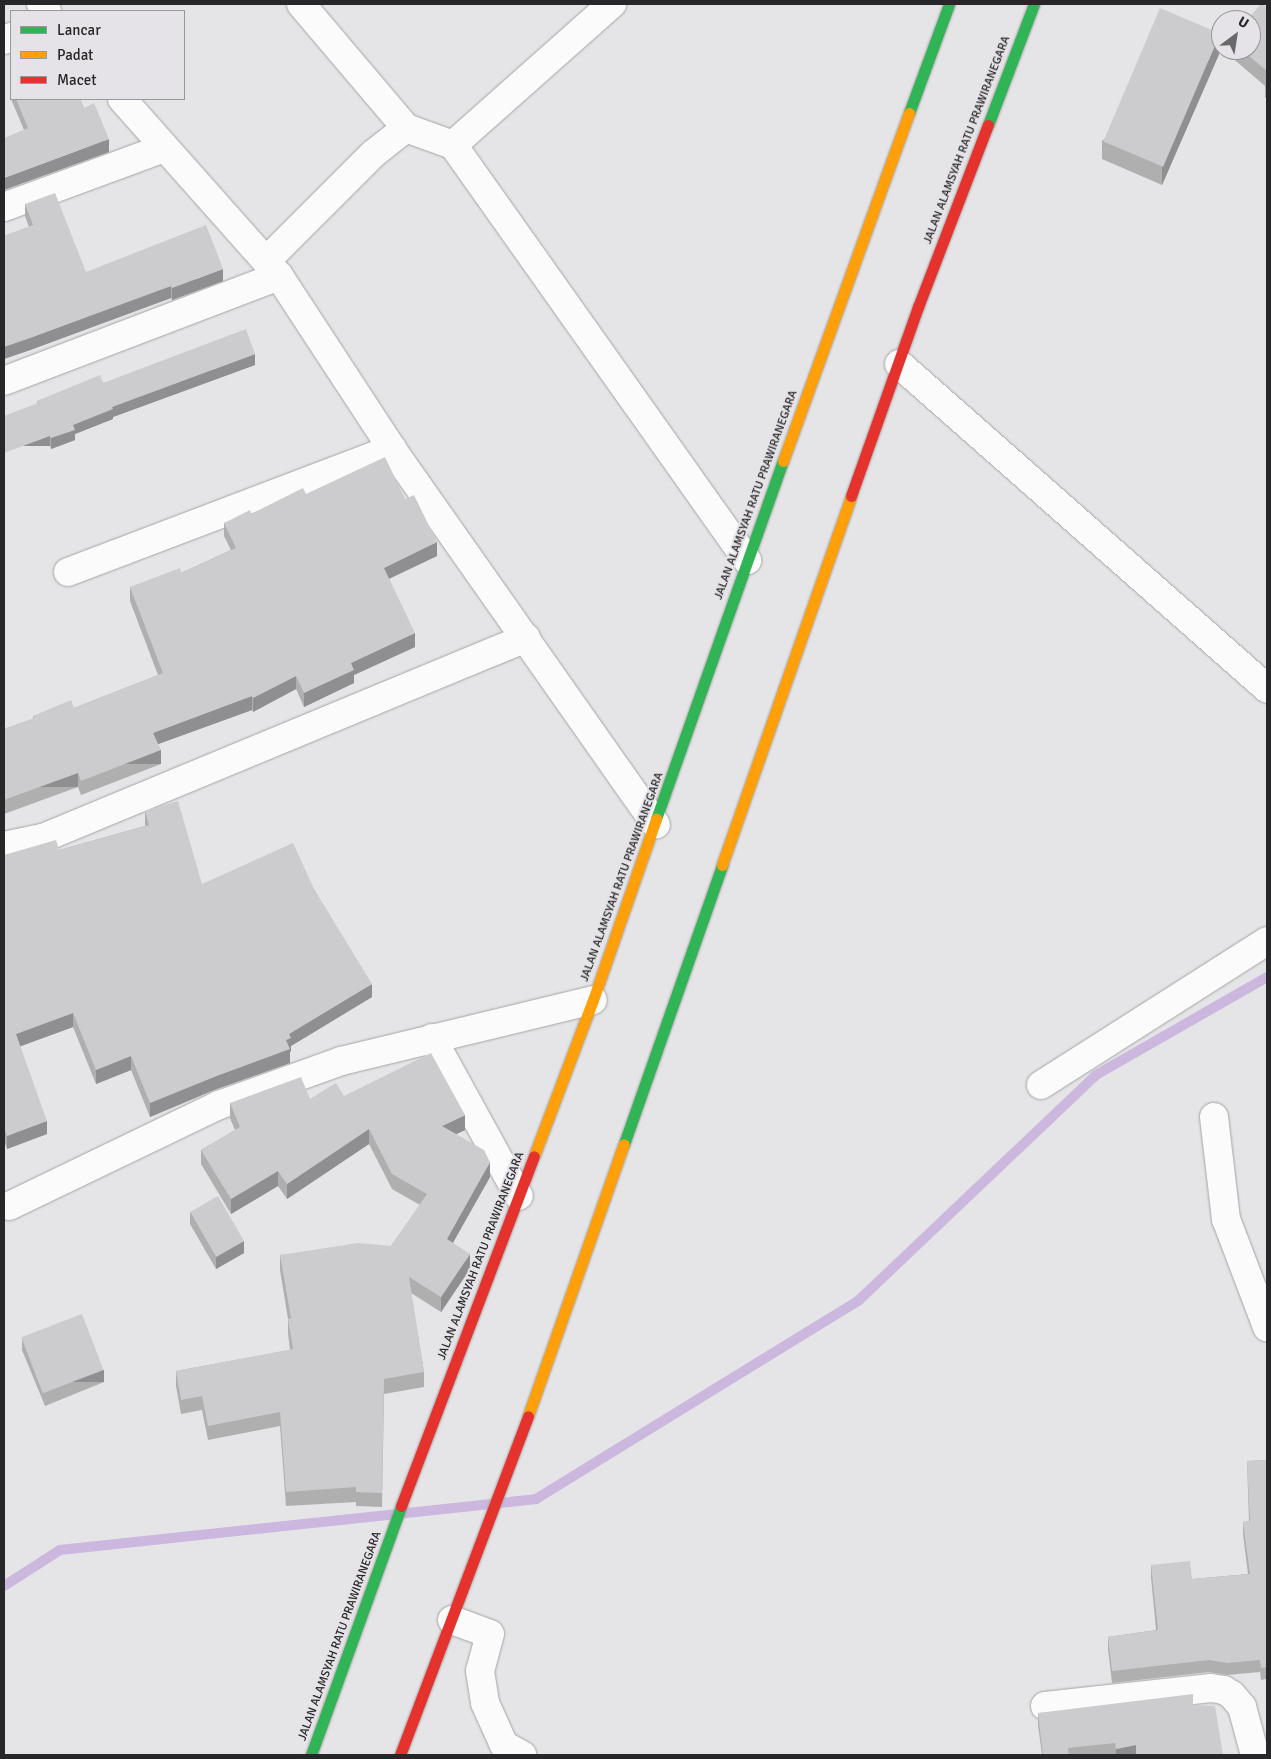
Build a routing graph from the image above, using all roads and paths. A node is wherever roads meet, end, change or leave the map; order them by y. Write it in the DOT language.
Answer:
graph roads {
  1 [pos="301,4"];
  2 [pos="612,4"];
  3 [pos="949,4"];
  4 [pos="1034,4"];
  5 [pos="123,100"];
  6 [pos="406,128"];
  7 [pos="453,145"];
  8 [pos="164,148"];
  9 [pos="4,207"];
  10 [pos="273,269"];
  11 [pos="899,364"];
  12 [pos="4,381"];
  13 [pos="392,449"];
  14 [pos="747,560"];
  15 [pos="68,572"];
  16 [pos="526,638"];
  17 [pos="1267,689"];
  18 [pos="656,824"];
  19 [pos="4,846"];
  20 [pos="1267,941"];
  21 [pos="592,1000"];
  22 [pos="432,1038"];
  23 [pos="1041,1085"];
  24 [pos="1214,1117"];
  25 [pos="519,1196"];
  26 [pos="9,1206"];
  27 [pos="1267,1327"];
  28 [pos="452,1620"];
  29 [pos="1045,1706"];
  30 [pos="311,1755"];
  31 [pos="400,1755"];
  32 [pos="522,1755"];
  33 [pos="1255,1755"];
  1 -- 6 [label="street"];
  2 -- 7 [label="street"];
  3 -- 14 [label="highway, JALAN ALAMSYAH RATU PRAWIRANEGARA"];
  4 -- 11 [label="highway, JALAN ALAMSYAH RATU PRAWIRANEGARA"];
  5 -- 8 [label="street"];
  6 -- 7 [label="street"];
  6 -- 10 [label="street"];
  7 -- 14 [label="street"];
  8 -- 9 [label="street"];
  8 -- 10 [label="street"];
  10 -- 12 [label="street"];
  10 -- 13 [label="street"];
  11 -- 17 [label="street"];
  11 -- 28 [label="highway, JALAN ALAMSYAH RATU PRAWIRANEGARA"];
  13 -- 15 [label="street"];
  13 -- 16 [label="street"];
  14 -- 18 [label="highway, JALAN ALAMSYAH RATU PRAWIRANEGARA"];
  16 -- 18 [label="street"];
  16 -- 19 [label="street"];
  18 -- 21 [label="highway, JALAN ALAMSYAH RATU PRAWIRANEGARA"];
  20 -- 23 [label="street"];
  21 -- 22 [label="street"];
  21 -- 25 [label="highway, JALAN ALAMSYAH RATU PRAWIRANEGARA"];
  22 -- 25 [label="street"];
  22 -- 26 [label="street"];
  24 -- 27 [label="street"];
  25 -- 30 [label="highway, JALAN ALAMSYAH RATU PRAWIRANEGARA"];
  28 -- 31 [label="highway, JALAN ALAMSYAH RATU PRAWIRANEGARA"];
  28 -- 32 [label="street"];
  29 -- 33 [label="street"];
}
